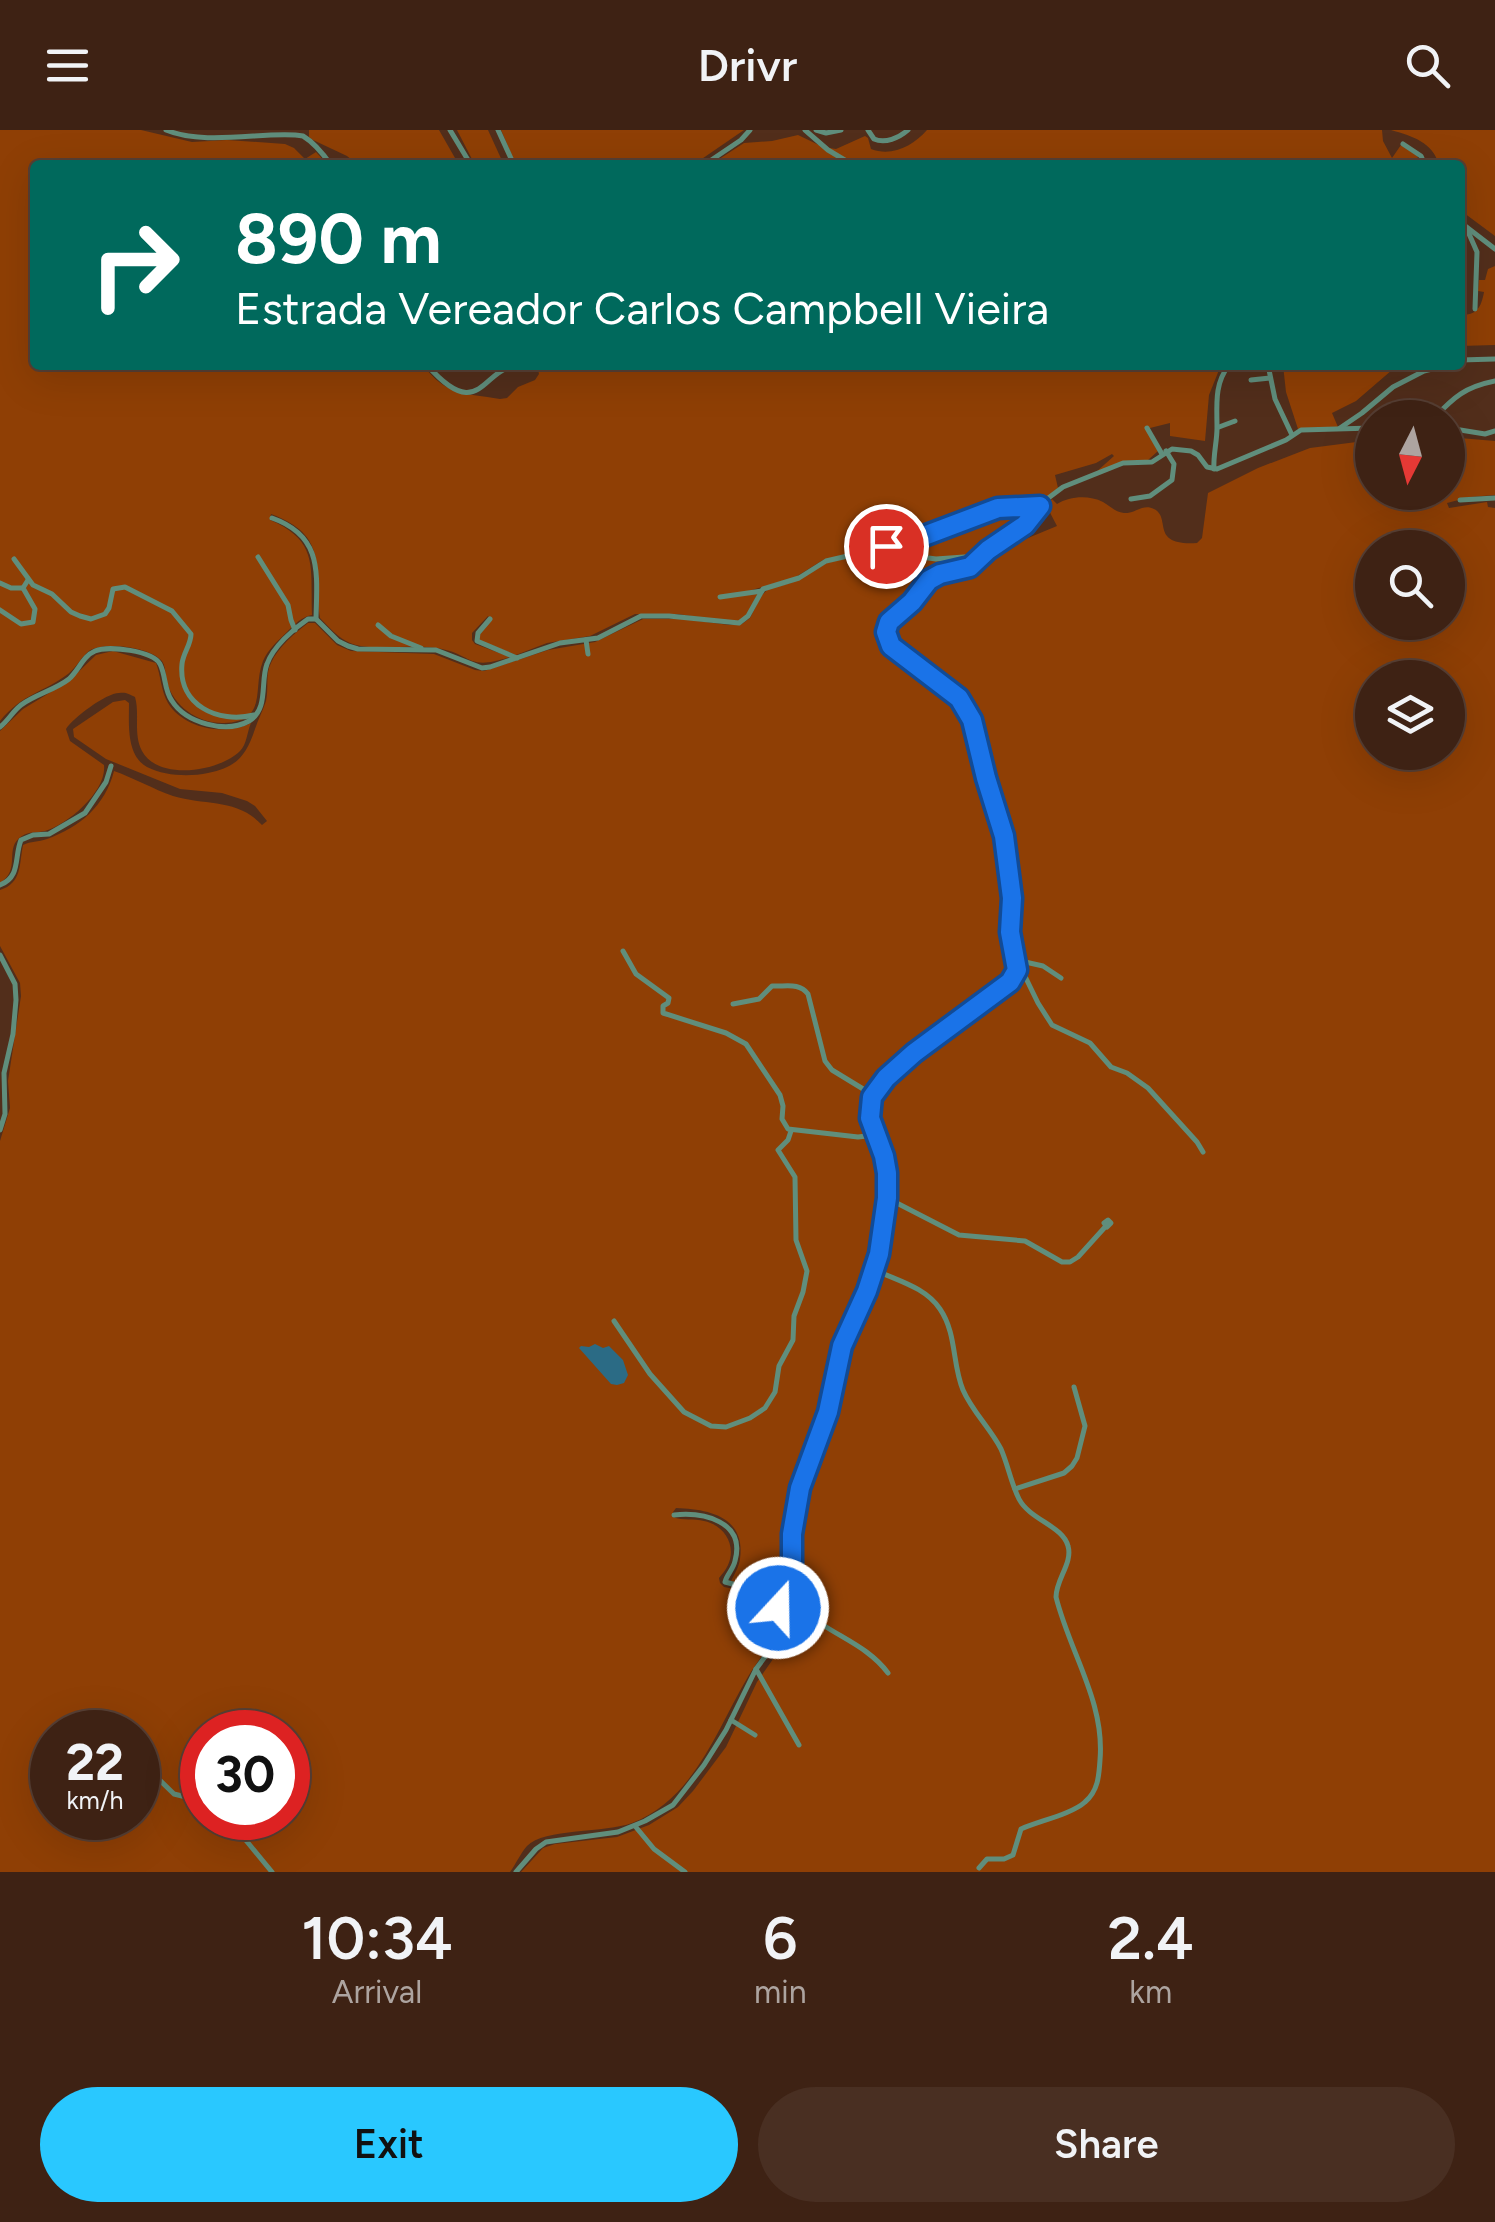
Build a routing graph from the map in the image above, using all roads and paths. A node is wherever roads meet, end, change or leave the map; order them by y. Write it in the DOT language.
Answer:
graph roads {
  1 [pos="166,130"];
  2 [pos="450,130"];
  3 [pos="498,130"];
  4 [pos="750,130"];
  5 [pos="805,130"];
  6 [pos="816,130"];
  7 [pos="841,130"];
  8 [pos="868,130"];
  9 [pos="908,130"];
  10 [pos="303,133"];
  11 [pos="1404,144"];
  12 [pos="327,160"];
  13 [pos="468,160"];
  14 [pos="511,160"];
  15 [pos="711,160"];
  16 [pos="845,160"];
  17 [pos="1422,160"];
  18 [pos="1465,226"];
  19 [pos="1465,228"];
  20 [pos="1495,248"];
  21 [pos="1474,309"];
  22 [pos="1495,359"];
  23 [pos="1465,360"];
  24 [pos="432,370"];
  25 [pos="504,370"];
  26 [pos="1225,370"];
  27 [pos="1269,370"];
  28 [pos="1430,370"];
  29 [pos="1270,378"];
  30 [pos="1251,380"];
  31 [pos="1495,381"];
  32 [pos="1377,400"];
  33 [pos="1450,400"];
  34 [pos="1355,418"];
  35 [pos="1235,421"];
  36 [pos="1218,427"];
  37 [pos="1147,428"];
  38 [pos="1355,429"];
  39 [pos="1338,430"];
  40 [pos="1465,431"];
  41 [pos="1495,431"];
  42 [pos="1292,435"];
  43 [pos="1164,452"];
  44 [pos="1218,469"];
  45 [pos="1495,498"];
  46 [pos="1131,499"];
  47 [pos="1465,500"];
  48 [pos="1042,504"];
  49 [pos="272,518"];
  50 [pos="981,556"];
  51 [pos="921,557"];
  52 [pos="258,558"];
  53 [pos="14,559"];
  54 [pos="28,580"];
  55 [pos="0,583"];
  56 [pos="23,588"];
  57 [pos="762,590"];
  58 [pos="720,597"];
  59 [pos="0,610"];
  60 [pos="316,619"];
  61 [pos="490,619"];
  62 [pos="378,625"];
  63 [pos="296,630"];
  64 [pos="586,640"];
  65 [pos="424,649"];
  66 [pos="588,654"];
  67 [pos="517,658"];
  68 [pos="257,714"];
  69 [pos="0,727"];
  70 [pos="110,766"];
  71 [pos="0,885"];
  72 [pos="623,951"];
  73 [pos="0,954"];
  74 [pos="1016,960"];
  75 [pos="1061,978"];
  76 [pos="733,1004"];
  77 [pos="873,1095"];
  78 [pos="0,1130"];
  79 [pos="790,1130"];
  80 [pos="875,1135"];
  81 [pos="1203,1152"];
  82 [pos="887,1198"];
  83 [pos="1106,1226"];
  84 [pos="875,1270"];
  85 [pos="614,1322"];
  86 [pos="1074,1387"];
  87 [pos="1015,1489"];
  88 [pos="674,1516"];
  89 [pos="792,1597"];
  90 [pos="790,1611"];
  91 [pos="756,1669"];
  92 [pos="888,1673"];
  93 [pos="731,1720"];
  94 [pos="756,1735"];
  95 [pos="799,1745"];
  96 [pos="160,1780"];
  97 [pos="180,1796"];
  98 [pos="635,1826"];
  99 [pos="246,1840"];
  100 [pos="979,1868"];
  101 [pos="272,1872"];
  102 [pos="516,1872"];
  103 [pos="686,1872"];
  1 -- 10 [label="street"];
  2 -- 13 [label="street"];
  3 -- 14 [label="street"];
  4 -- 15 [label="street"];
  5 -- 16 [label="street"];
  6 -- 7 [label="street"];
  8 -- 9 [label="street"];
  10 -- 12 [label="street"];
  11 -- 17 [label="street"];
  18 -- 20 [label="street"];
  19 -- 21 [label="street"];
  22 -- 23 [label="street"];
  24 -- 25 [label="street"];
  26 -- 36 [label="street"];
  27 -- 29 [label="street"];
  28 -- 32 [label="street"];
  29 -- 30 [label="street"];
  29 -- 42 [label="street"];
  31 -- 33 [label="street"];
  34 -- 39 [label="street"];
  35 -- 36 [label="street"];
  36 -- 44 [label="street"];
  37 -- 43 [label="street"];
  38 -- 39 [label="street"];
  39 -- 42 [label="street"];
  40 -- 41 [label="street"];
  42 -- 44 [label="street"];
  43 -- 44 [label="street"];
  43 -- 46 [label="street"];
  43 -- 48 [label="street"];
  45 -- 47 [label="street"];
  48 -- 50 [label="street"];
  48 -- 57 [label="street"];
  49 -- 60 [label="street"];
  50 -- 51 [label="street"];
  50 -- 74 [label="street"];
  52 -- 63 [label="street"];
  53 -- 54 [label="street"];
  54 -- 56 [label="street"];
  54 -- 68 [label="street"];
  55 -- 56 [label="street"];
  56 -- 59 [label="street"];
  57 -- 58 [label="street"];
  57 -- 64 [label="street"];
  60 -- 63 [label="street"];
  60 -- 65 [label="street"];
  61 -- 67 [label="street"];
  62 -- 65 [label="street"];
  63 -- 68 [label="street"];
  64 -- 66 [label="street"];
  64 -- 67 [label="street"];
  65 -- 67 [label="street"];
  68 -- 69 [label="street"];
  70 -- 71 [label="street"];
  72 -- 79 [label="street"];
  73 -- 78 [label="street"];
  74 -- 75 [label="street"];
  74 -- 77 [label="street"];
  74 -- 81 [label="street"];
  76 -- 77 [label="street"];
  77 -- 80 [label="street"];
  79 -- 80 [label="street"];
  79 -- 85 [label="street"];
  80 -- 82 [label="street"];
  82 -- 83 [label="street"];
  82 -- 84 [label="street"];
  84 -- 87 [label="street"];
  84 -- 89 [label="street"];
  86 -- 87 [label="street"];
  87 -- 100 [label="street"];
  88 -- 90 [label="street"];
  89 -- 90 [label="street"];
  89 -- 92 [label="street"];
  90 -- 91 [label="street"];
  91 -- 93 [label="street"];
  91 -- 95 [label="street"];
  93 -- 94 [label="street"];
  93 -- 98 [label="street"];
  96 -- 97 [label="street"];
  98 -- 102 [label="street"];
  98 -- 103 [label="street"];
  99 -- 101 [label="street"];
}
